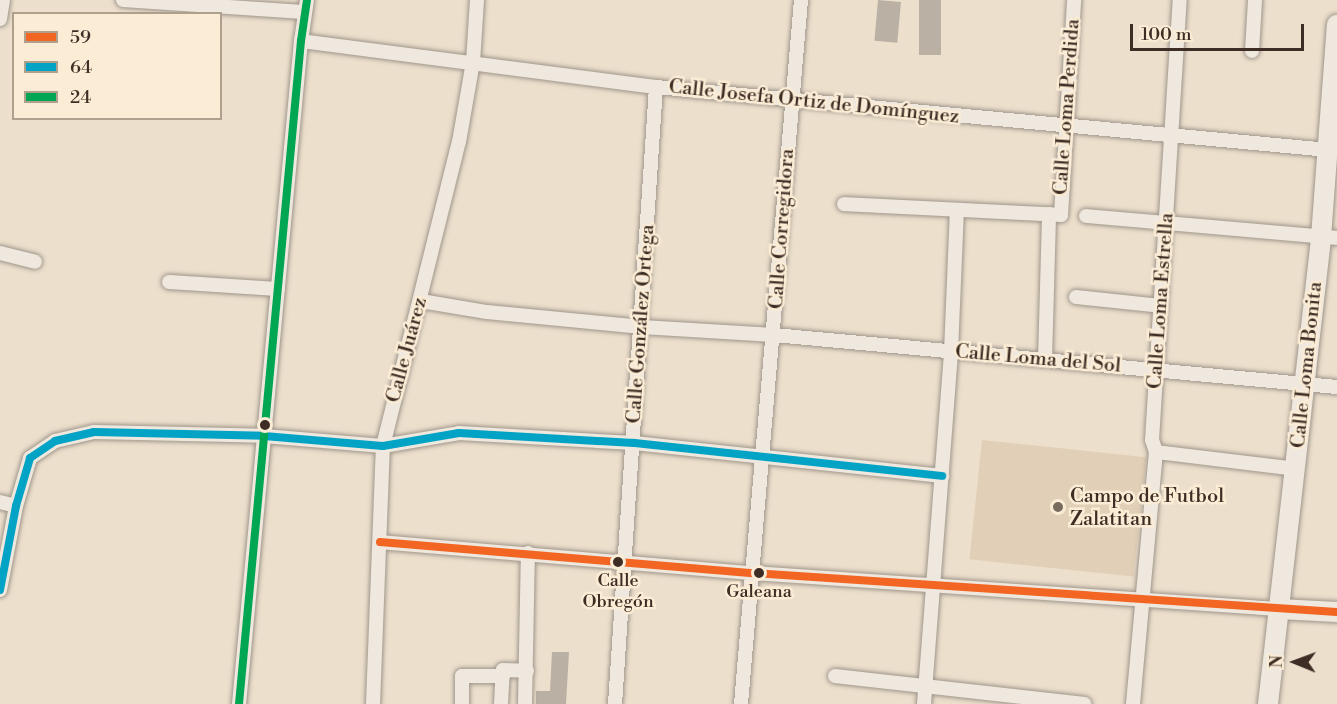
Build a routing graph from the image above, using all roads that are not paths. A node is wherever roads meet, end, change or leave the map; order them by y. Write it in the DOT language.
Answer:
graph roads {
  1 [pos="3,0"];
  2 [pos="123,0"];
  3 [pos="477,0"];
  4 [pos="801,0"];
  5 [pos="1074,0"];
  6 [pos="1180,0"];
  7 [pos="1255,0"];
  8 [pos="182,2"];
  9 [pos="306,6"];
  10 [pos="0,19"];
  11 [pos="1337,25"];
  12 [pos="1337,31"];
  13 [pos="301,41"];
  14 [pos="1251,51"];
  15 [pos="473,62"];
  16 [pos="656,87"];
  17 [pos="792,101"];
  18 [pos="1065,126"];
  19 [pos="1172,133"];
  20 [pos="1329,150"];
  21 [pos="844,204"];
  22 [pos="957,210"];
  23 [pos="1055,214"];
  24 [pos="1086,216"];
  25 [pos="1167,224"];
  26 [pos="1329,238"];
  27 [pos="0,253"];
  28 [pos="35,262"];
  29 [pos="169,282"];
  30 [pos="278,288"];
  31 [pos="1076,297"];
  32 [pos="421,301"];
  33 [pos="1161,306"];
  34 [pos="642,327"];
  35 [pos="774,335"];
  36 [pos="951,352"];
  37 [pos="1045,360"];
  38 [pos="1156,369"];
  39 [pos="1304,384"];
  40 [pos="1337,387"];
  41 [pos="264,436"];
  42 [pos="634,443"];
  43 [pos="383,446"];
  44 [pos="1156,452"];
  45 [pos="763,457"];
  46 [pos="1296,469"];
  47 [pos="942,476"];
  48 [pos="0,502"];
  49 [pos="16,506"];
  50 [pos="380,542"];
  51 [pos="528,553"];
  52 [pos="626,561"];
  53 [pos="753,573"];
  54 [pos="934,586"];
  55 [pos="0,590"];
  56 [pos="1143,601"];
  57 [pos="1279,609"];
  58 [pos="1337,612"];
  59 [pos="527,671"];
  60 [pos="503,676"];
  61 [pos="835,676"];
  62 [pos="926,686"];
  63 [pos="238,704"];
  64 [pos="373,704"];
  65 [pos="462,704"];
  66 [pos="501,704"];
  67 [pos="525,704"];
  68 [pos="615,704"];
  69 [pos="741,704"];
  70 [pos="924,704"];
  71 [pos="1084,704"];
  72 [pos="1133,704"];
  73 [pos="1268,704"];
  1 -- 10 [label="street"];
  2 -- 8 [label="street"];
  3 -- 15 [label="street, Calle Juárez"];
  4 -- 17 [label="street, Calle Corregidora"];
  5 -- 18 [label="street, Calle Loma Perdida"];
  6 -- 19 [label="street, Calle Loma Estrella"];
  7 -- 14 [label="street"];
  8 -- 9 [label="street"];
  9 -- 13 [label="street"];
  11 -- 12 [label="street, Calle Loma Bonita"];
  12 -- 20 [label="street, Calle Loma Bonita"];
  13 -- 15 [label="street, Calle Josefa Ortiz de Domínguez"];
  13 -- 30 [label="street"];
  15 -- 16 [label="street, Calle Josefa Ortiz de Domínguez"];
  15 -- 32 [label="street, Calle Juárez"];
  16 -- 17 [label="street, Calle Josefa Ortiz de Domínguez"];
  16 -- 34 [label="street, Calle González Ortega"];
  17 -- 18 [label="street, Calle Josefa Ortiz de Domínguez"];
  17 -- 35 [label="street, Calle Corregidora"];
  18 -- 19 [label="street, Calle Josefa Ortiz de Domínguez"];
  18 -- 23 [label="street, Calle Loma Perdida"];
  19 -- 20 [label="street, Calle Josefa Ortiz de Domínguez"];
  19 -- 25 [label="street, Calle Loma Estrella"];
  20 -- 26 [label="street, Calle Loma Bonita"];
  21 -- 22 [label="street"];
  22 -- 23 [label="street"];
  22 -- 36 [label="street"];
  23 -- 37 [label="street, Calle Loma Perdida"];
  24 -- 25 [label="street"];
  25 -- 26 [label="street"];
  25 -- 33 [label="street, Calle Loma Estrella"];
  26 -- 39 [label="street, Calle Loma Bonita"];
  27 -- 28 [label="street"];
  29 -- 30 [label="street"];
  30 -- 41 [label="street"];
  31 -- 33 [label="street"];
  32 -- 34 [label="street, Calle Loma del Sol"];
  32 -- 43 [label="street, Calle Juárez"];
  33 -- 38 [label="street, Calle Loma Estrella"];
  34 -- 35 [label="street, Calle Loma del Sol"];
  34 -- 42 [label="street, Calle González Ortega"];
  35 -- 36 [label="street, Calle Loma del Sol"];
  35 -- 45 [label="street, Calle Corregidora"];
  36 -- 37 [label="street, Calle Loma del Sol"];
  36 -- 47 [label="street"];
  37 -- 38 [label="street, Calle Loma del Sol"];
  38 -- 39 [label="street, Calle Loma del Sol"];
  38 -- 44 [label="street, Calle Loma Estrella"];
  39 -- 40 [label="street, Calle Loma del Sol"];
  39 -- 46 [label="street, Calle Loma Bonita"];
  41 -- 43 [label="street"];
  41 -- 49 [label="street"];
  41 -- 63 [label="street"];
  42 -- 43 [label="street"];
  42 -- 45 [label="street"];
  42 -- 52 [label="street, Calle González Ortega"];
  43 -- 50 [label="street, Calle Juárez"];
  44 -- 46 [label="street"];
  44 -- 56 [label="street, Calle Loma Estrella"];
  45 -- 47 [label="street"];
  45 -- 53 [label="street, Calle Corregidora"];
  46 -- 57 [label="street, Calle Loma Bonita"];
  47 -- 54 [label="street"];
  48 -- 49 [label="street"];
  49 -- 55 [label="street"];
  50 -- 51 [label="street"];
  50 -- 64 [label="street, Calle Juárez"];
  51 -- 52 [label="street"];
  51 -- 59 [label="street"];
  52 -- 53 [label="street"];
  52 -- 68 [label="street, Calle González Ortega"];
  53 -- 54 [label="street"];
  53 -- 69 [label="street, Calle Corregidora"];
  54 -- 56 [label="street"];
  54 -- 62 [label="street"];
  56 -- 57 [label="street"];
  56 -- 72 [label="street, Calle Loma Estrella"];
  57 -- 58 [label="street"];
  57 -- 73 [label="street, Calle Loma Bonita"];
  59 -- 60 [label="street"];
  59 -- 67 [label="street"];
  60 -- 65 [label="street"];
  60 -- 66 [label="street"];
  61 -- 62 [label="street"];
  62 -- 70 [label="street"];
  62 -- 71 [label="street"];
}
